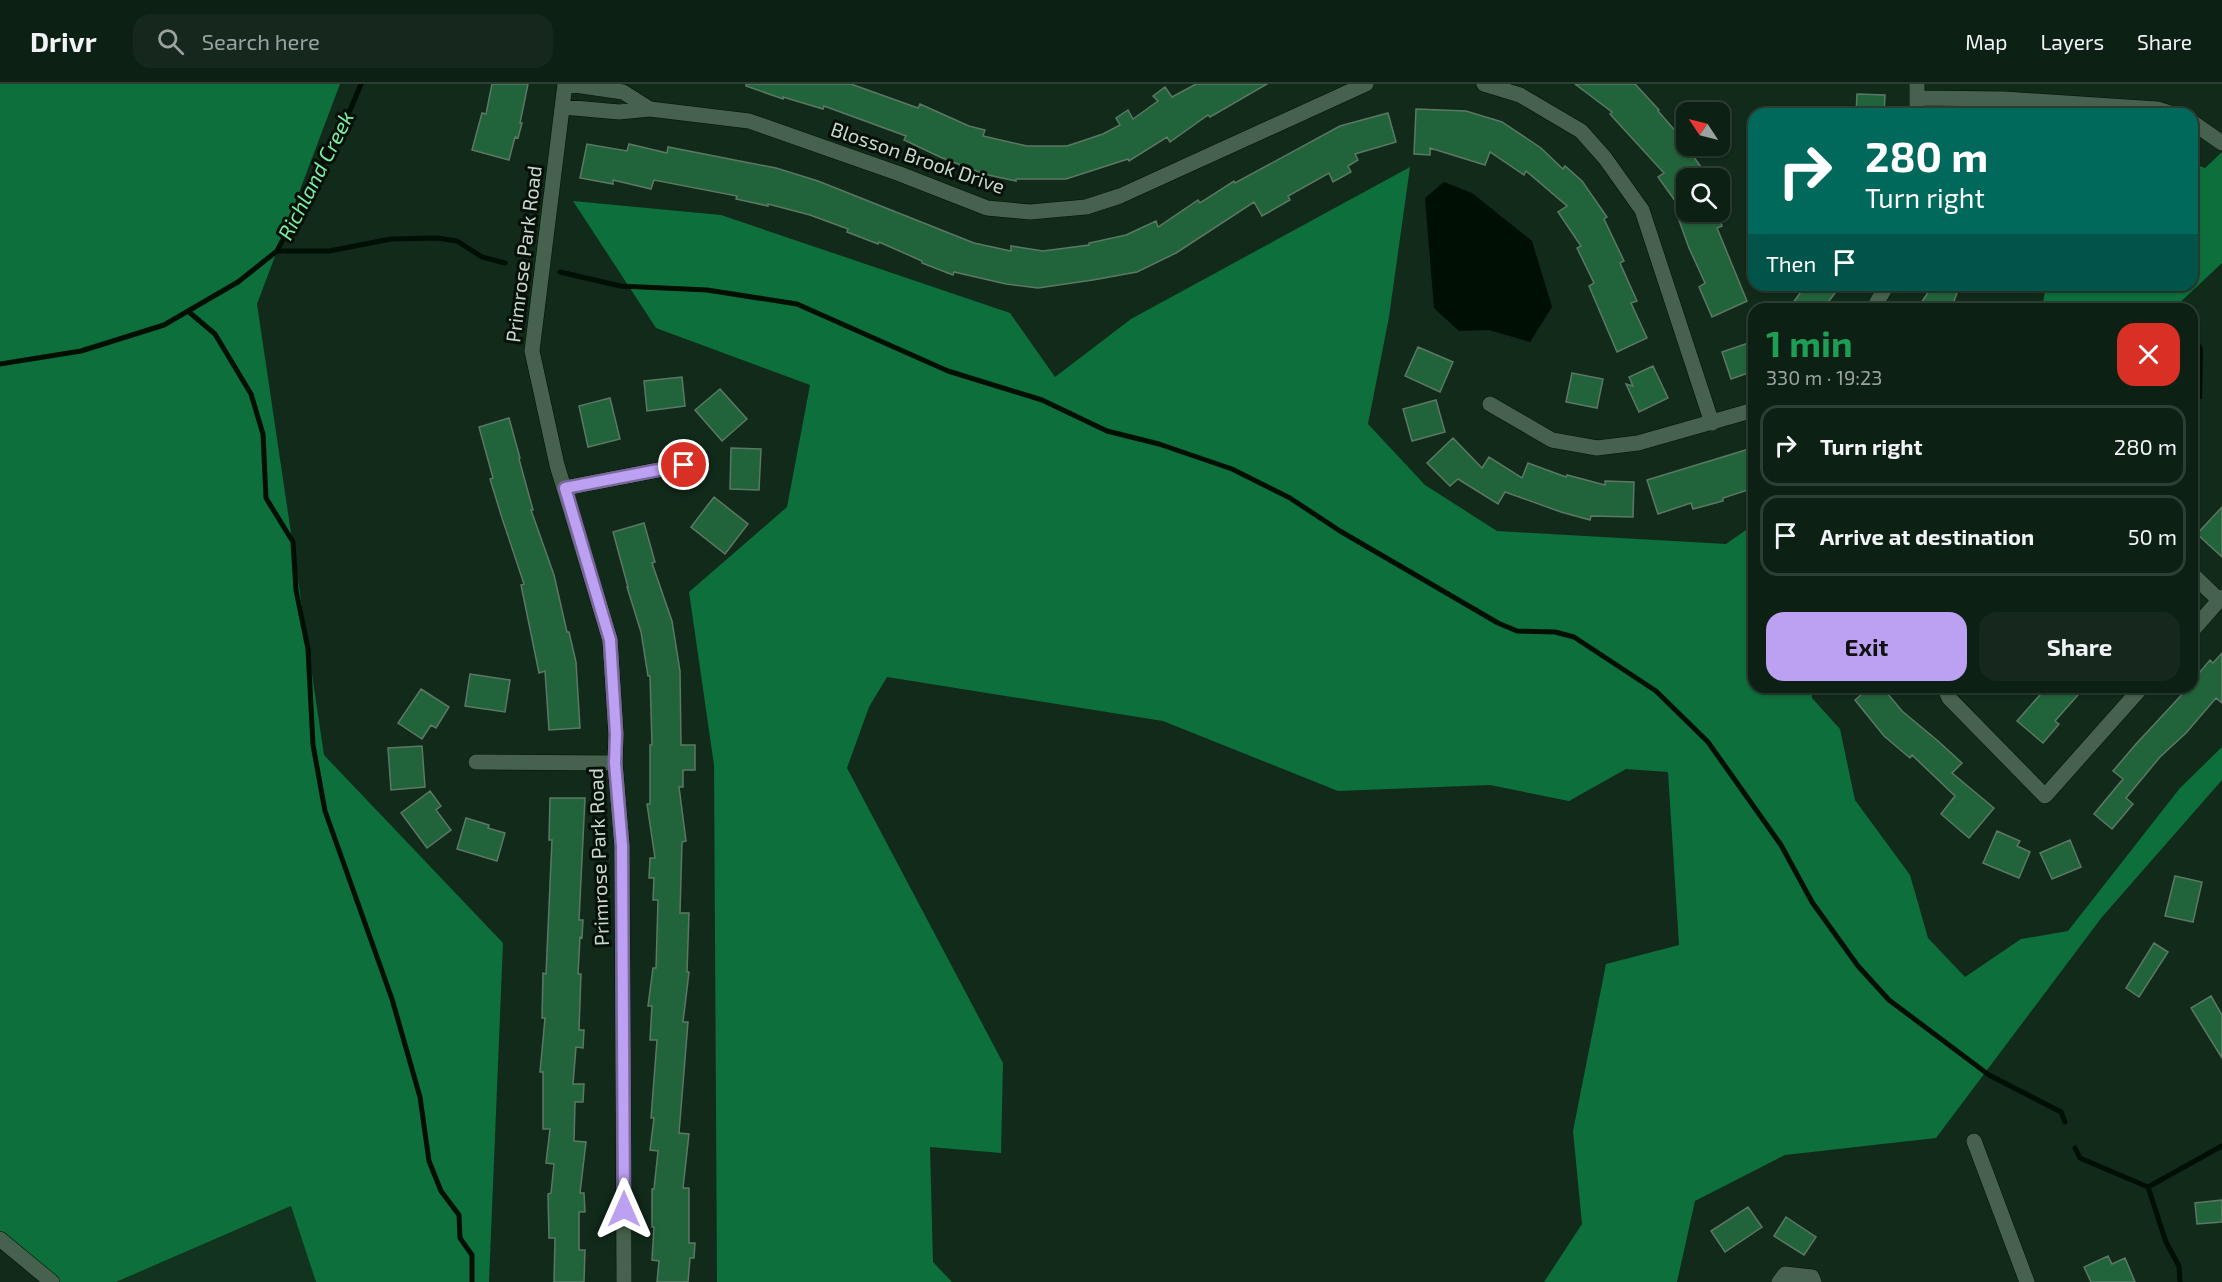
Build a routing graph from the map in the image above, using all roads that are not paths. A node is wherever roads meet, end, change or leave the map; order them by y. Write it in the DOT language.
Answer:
graph roads {
  1 [pos="567,84"];
  2 [pos="1366,84"];
  3 [pos="1484,84"];
  4 [pos="1918,91"];
  5 [pos="563,107"];
  6 [pos="1917,108"];
  7 [pos="2142,108"];
  8 [pos="650,109"];
  9 [pos="2198,126"];
  10 [pos="2222,143"];
  11 [pos="1490,404"];
  12 [pos="1748,412"];
  13 [pos="1712,423"];
  14 [pos="684,465"];
  15 [pos="565,488"];
  16 [pos="2198,579"];
  17 [pos="2220,599"];
  18 [pos="2198,624"];
  19 [pos="1947,693"];
  20 [pos="2137,693"];
  21 [pos="476,762"];
  22 [pos="615,763"];
  23 [pos="1974,1141"];
  24 [pos="0,1239"];
  25 [pos="52,1282"];
  26 [pos="624,1282"];
  27 [pos="1779,1282"];
  28 [pos="1814,1282"];
  29 [pos="2027,1282"];
  1 -- 5 [label="street, Primrose Park Road"];
  1 -- 8 [label="street, Blosson Brook Drive"];
  2 -- 8 [label="street, Blosson Brook Drive"];
  3 -- 13 [label="street"];
  4 -- 6 [label="street"];
  4 -- 7 [label="street"];
  5 -- 8 [label="street, Blosson Brook Drive"];
  5 -- 15 [label="street, Primrose Park Road"];
  9 -- 10 [label="street"];
  11 -- 13 [label="street"];
  12 -- 13 [label="street"];
  14 -- 15 [label="street"];
  15 -- 22 [label="street, Primrose Park Road"];
  16 -- 17 [label="street"];
  17 -- 18 [label="street"];
  19 -- 20 [label="street"];
  21 -- 22 [label="street"];
  22 -- 26 [label="street, Primrose Park Road"];
  23 -- 29 [label="street"];
  24 -- 25 [label="street"];
  27 -- 28 [label="street"];
}
